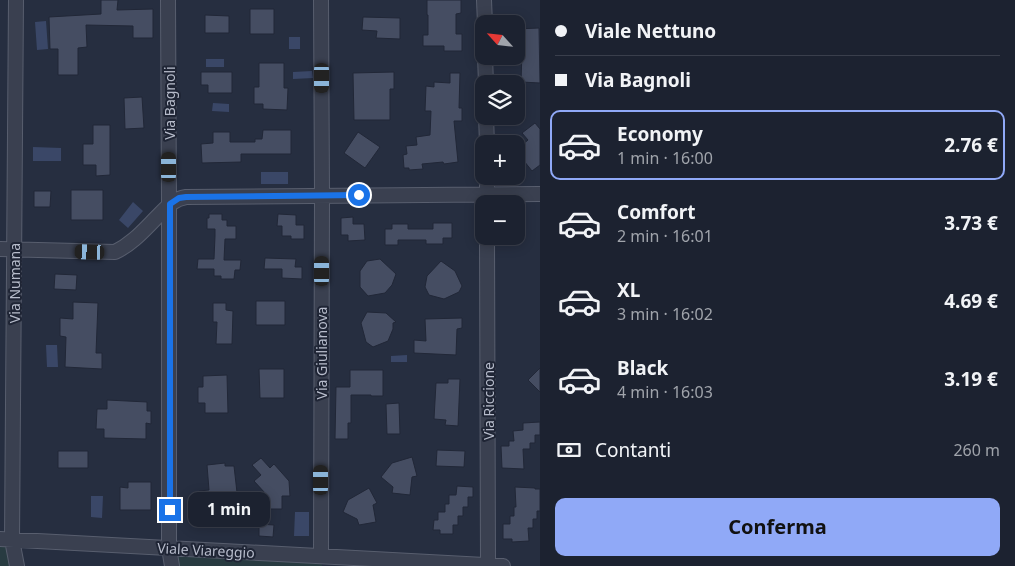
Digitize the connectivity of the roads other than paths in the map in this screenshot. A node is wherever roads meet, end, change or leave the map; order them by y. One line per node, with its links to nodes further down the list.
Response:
1 (16, 0): 12 (street, Via Numana)
2 (168, 0): 10 (street, Via Bagnoli)
3 (321, 0): 7 (street, Via Giulianova)
4 (484, 0): 5 (street)
5 (485, 15)
6 (540, 194): 8 (street)
7 (322, 195): 9 (street); 10 (street); 15 (street, Via Giulianova)
8 (525, 195)
9 (475, 199)
10 (170, 204): 12 (street); 14 (street, Via Bagnoli)
11 (487, 245): 16 (street, Via Riccione)
12 (7, 250): 13 (street, Via Numana)
13 (6, 540): 14 (street, Viale Viareggio); 17 (street, Via Numana)
14 (170, 548): 15 (street, Viale Viareggio); 18 (street, Via Bagnoli)
15 (320, 556): 16 (street, Viale Viareggio)
16 (488, 565): 19 (street, Viale Viareggio)
17 (17, 566)
18 (172, 566)
19 (503, 566)

